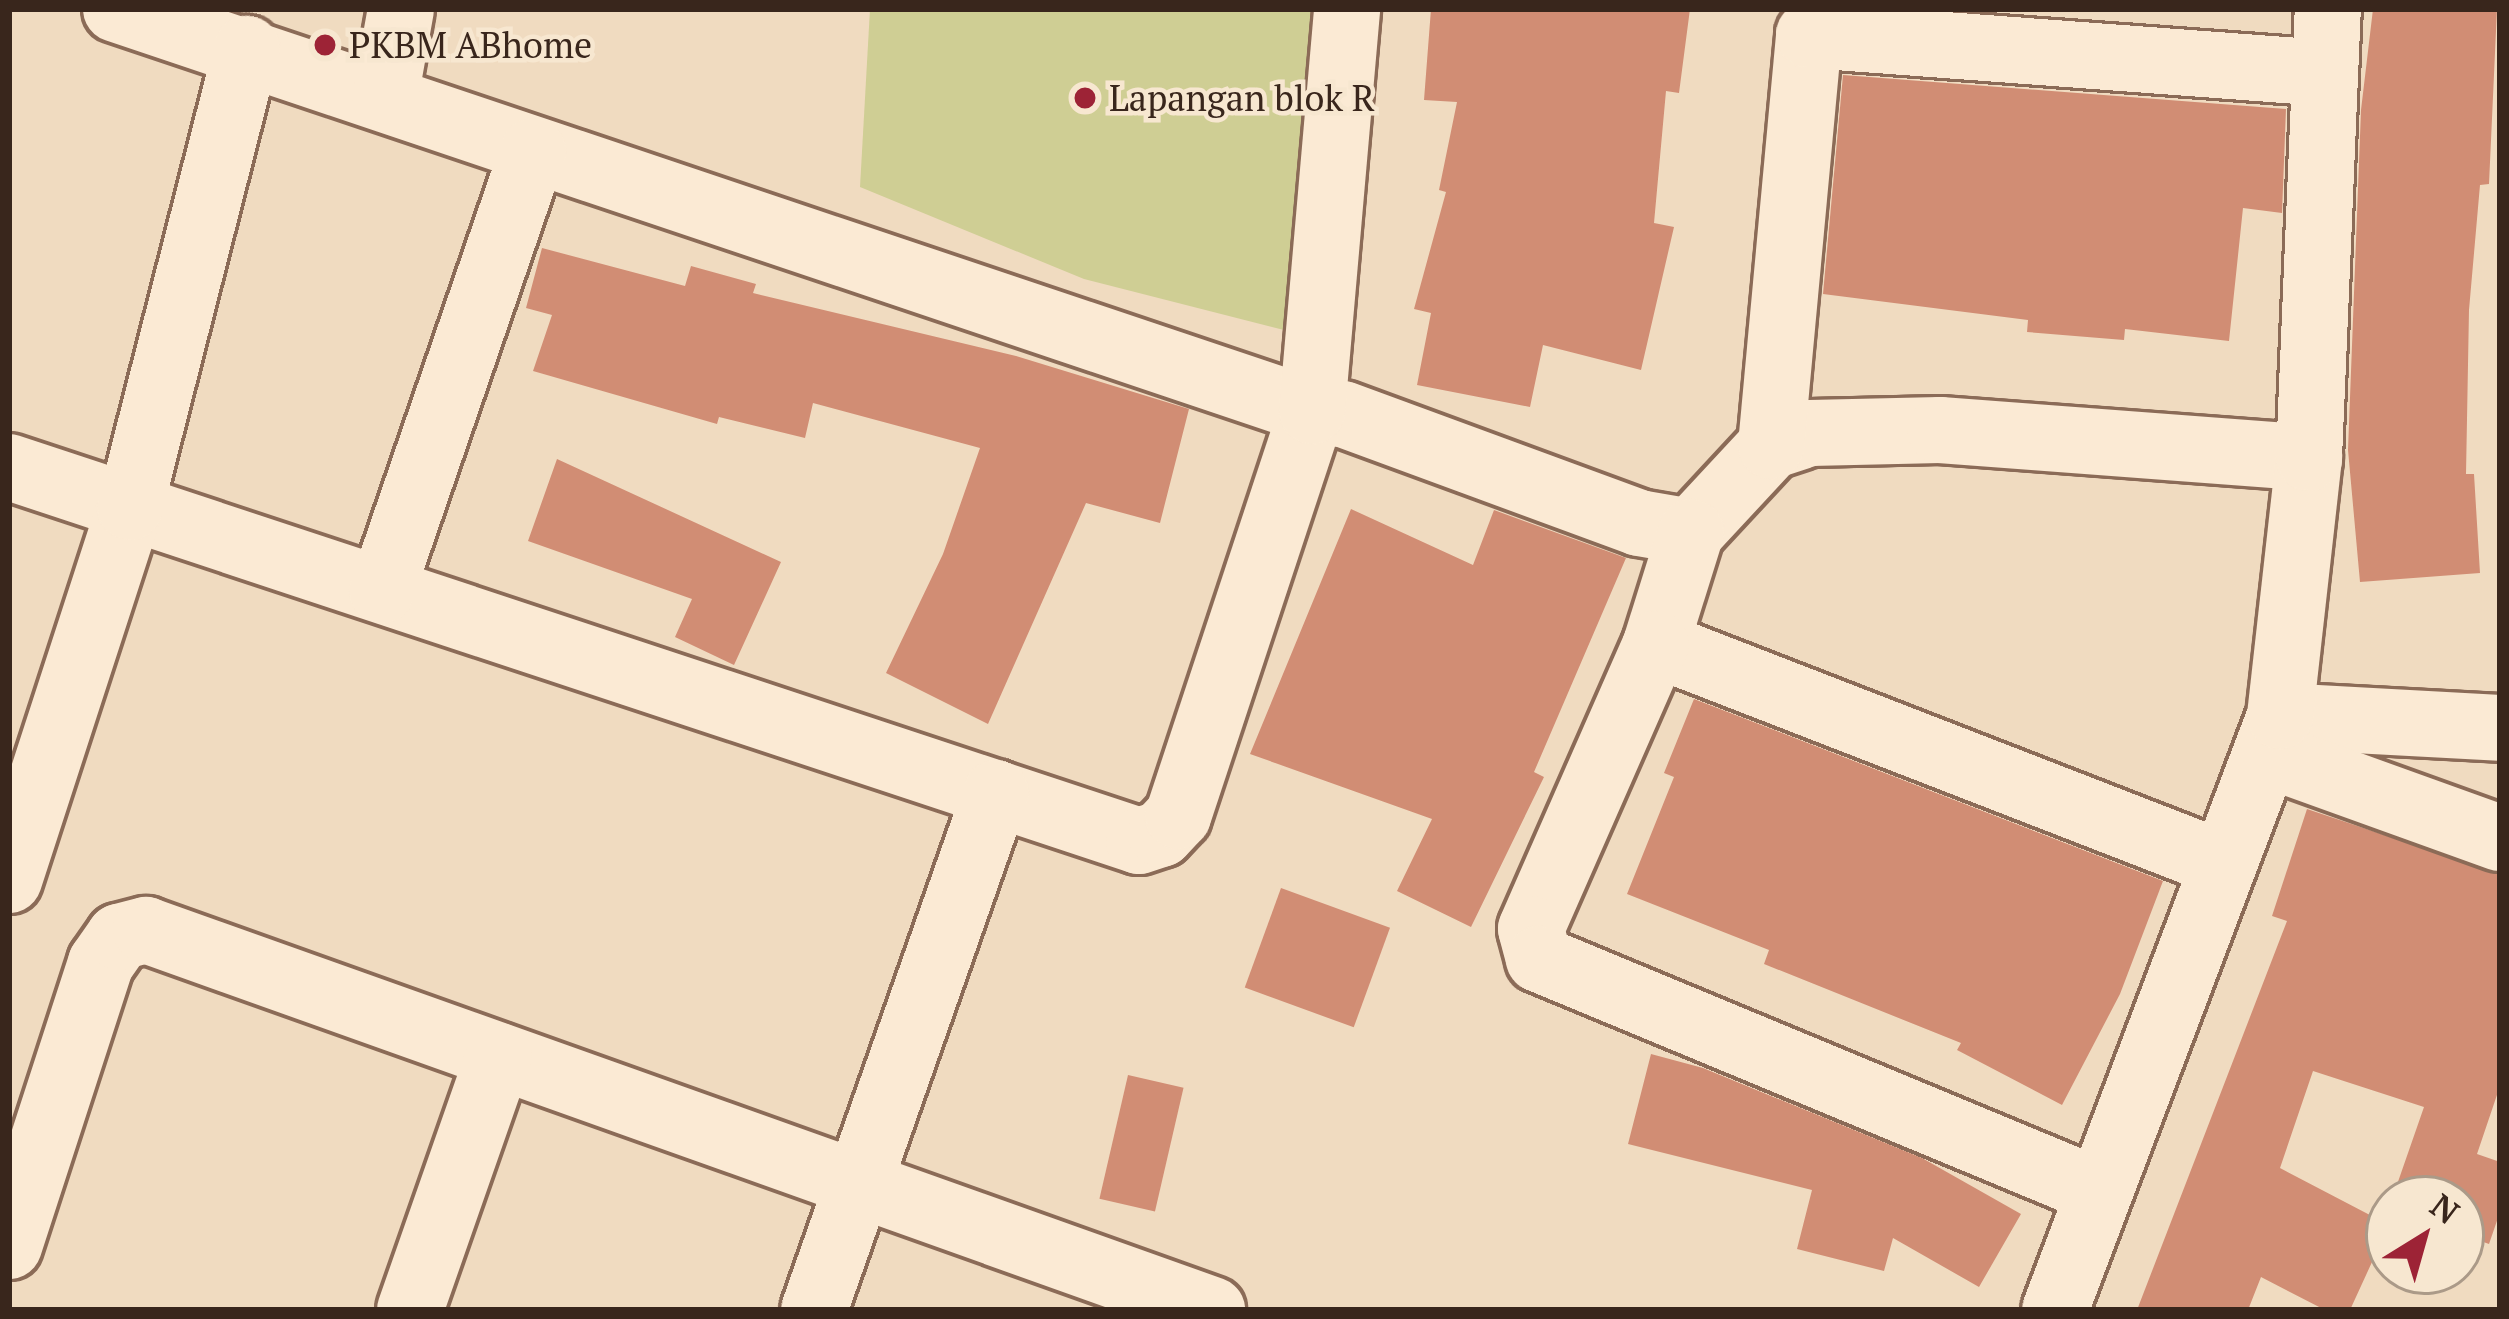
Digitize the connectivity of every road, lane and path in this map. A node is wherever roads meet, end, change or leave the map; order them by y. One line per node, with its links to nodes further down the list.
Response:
1 (116, 9): 5 (street)
2 (401, 9): 6 (street)
3 (1347, 9): 8 (street)
4 (2326, 41): 9 (street); 10 (street)
5 (247, 49): 6 (street); 12 (street)
6 (385, 98): 7 (street)
7 (533, 151): 8 (street); 14 (street)
8 (1312, 411): 13 (street); 18 (street)
9 (1771, 446): 10 (street); 13 (street)
10 (2309, 458): 17 (street)
11 (9, 466): 12 (street)
12 (130, 507): 14 (street); 21 (street)
13 (1691, 532): 15 (street)
14 (382, 590): 18 (street)
15 (1656, 644): 20 (street); 24 (street)
16 (2500, 728): 17 (street)
17 (2274, 735): 19 (street); 20 (street)
18 (995, 793): 23 (street)
19 (2500, 838)
20 (2223, 864): 24 (street)
21 (9, 880)
22 (499, 1056): 23 (street); 25 (street); 26 (street)
23 (858, 1184): 27 (street); 28 (street)
24 (2100, 1192): 29 (street)
25 (9, 1246)
26 (410, 1310)
27 (814, 1310)
28 (1212, 1310)
29 (2055, 1310)

